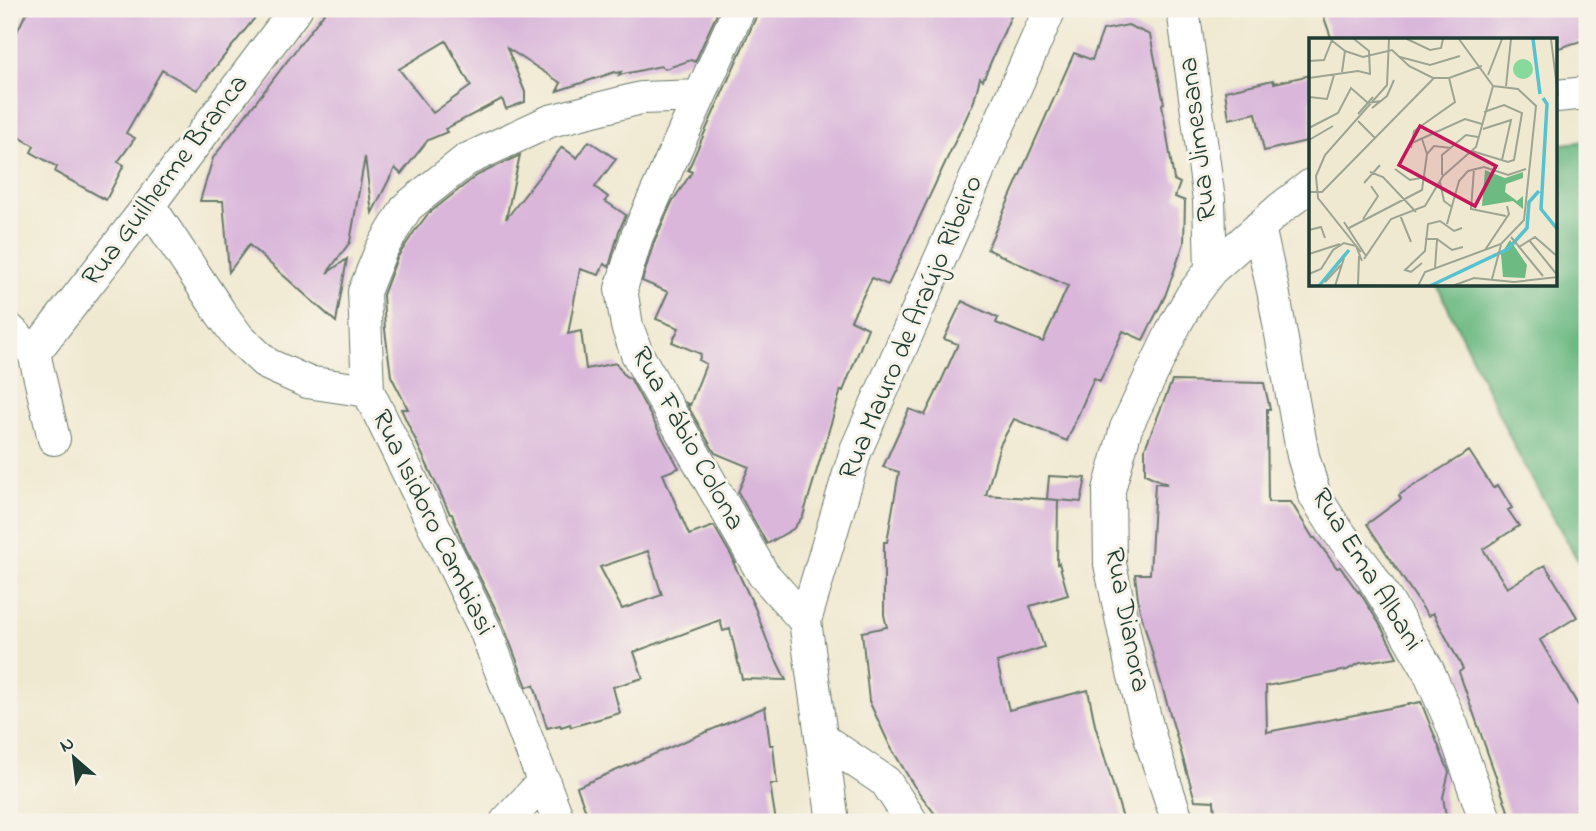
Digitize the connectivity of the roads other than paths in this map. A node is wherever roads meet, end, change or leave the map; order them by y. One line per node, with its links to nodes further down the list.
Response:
1 (296, 9): 9 (street, Rua Guilherme Branca)
2 (739, 9): 6 (street, Rua Fábio Colona)
3 (1050, 9): 16 (street, Rua Mauro de Araújo Ribeiro)
4 (1183, 9): 11 (street, Rua Jimesana)
5 (1587, 93): 7 (street)
6 (699, 96): 14 (street); 16 (street, Rua Fábio Colona)
7 (1558, 96)
8 (1309, 187): 10 (street)
9 (149, 205): 13 (street, Rua Guilherme Branca); 14 (street, Rua Isidoro Cambiasi)
10 (1259, 228): 11 (street); 24 (street, Rua Ema Albani)
11 (1211, 270): 23 (street, Rua Dianora)
12 (9, 329): 13 (street)
13 (34, 353): 15 (street)
14 (368, 391): 18 (street, Rua Isidoro Cambiasi)
15 (54, 439)
16 (805, 621): 17 (street, Rua Mauro de Araújo Ribeiro)
17 (821, 738): 21 (street, Rua Mauro de Araújo Ribeiro); 22 (street)
18 (544, 781): 19 (street); 20 (street, Rua Isidoro Cambiasi)
19 (506, 822)
20 (559, 822)
21 (833, 822)
22 (912, 822)
23 (1178, 822)
24 (1486, 822)

